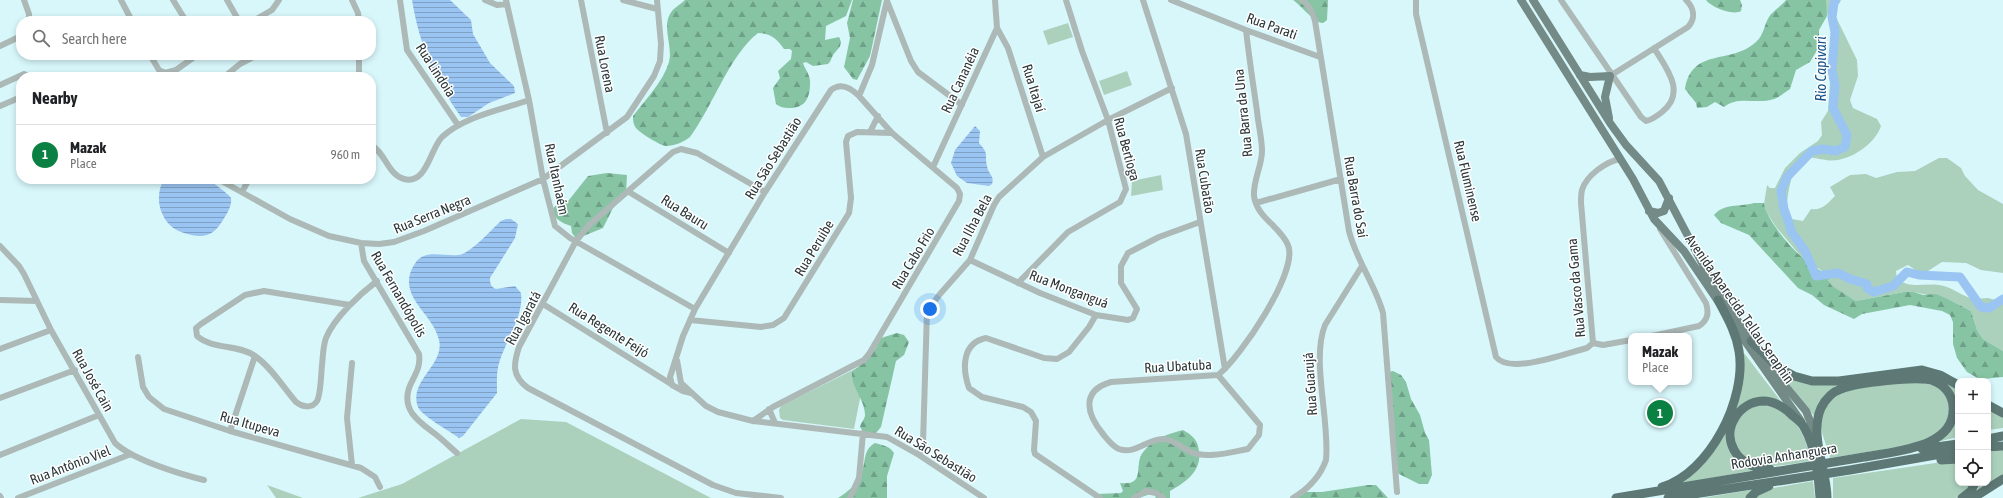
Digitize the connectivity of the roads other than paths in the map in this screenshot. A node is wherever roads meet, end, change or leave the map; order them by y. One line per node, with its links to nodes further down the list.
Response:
1 (24, 0): 25 (street)
2 (121, 0): 26 (street)
3 (173, 0): 27 (street)
4 (227, 0): 28 (street)
5 (279, 0): 29 (street)
6 (352, 0): 30 (street)
7 (400, 0): 58 (street, Rua Lindoia)
8 (485, 0): 23 (street)
9 (581, 0): 60 (street, Rua Lorena)
10 (623, 0): 24 (street)
11 (657, 0): 24 (street, Rua Serra Negra)
12 (887, 0): 50 (street); 53 (street)
13 (995, 0): 31 (street, Rua Cananéia)
14 (1066, 0): 56 (street, Rua Bertioga)
15 (1143, 0): 49 (street, Rua Cubatão)
16 (1171, 0): 32 (street, Rua Parati)
17 (1302, 0): 36 (street, Rua Barra do Saí)
18 (1416, 0): 104 (street, Rua Fluminense)
19 (1521, 0): 64 (main road, Avenida Aparecida Tellau Seraphin)
20 (1533, 0): 45 (main road, Avenida Aparecida Tellau Seraphin)
21 (1561, 0): 46 (street)
22 (1686, 0): 35 (street)
23 (507, 2): 52 (street, Rua Itanhaém)
24 (657, 9): 60 (street, Rua Serra Negra)
25 (29, 16)
26 (129, 16)
27 (183, 16)
28 (236, 16)
29 (262, 16)
30 (358, 16)
31 (997, 28): 53 (street, Rua Cananéia); 63 (street, Rua Itajaí)
32 (1246, 30): 36 (street, Rua Parati); 74 (street, Rua Barra da Una)
33 (16, 38): 34 (street)
34 (0, 46)
35 (1654, 48): 46 (street); 46 (street)
36 (1320, 56): 66 (street, Rua Barra do Saí)
37 (153, 60): 41 (street)
38 (190, 60): 42 (street)
39 (248, 60): 43 (street)
40 (359, 60): 44 (street)
41 (163, 72)
42 (169, 72)
43 (230, 72)
44 (358, 72)
45 (1580, 75): 46 (main road); 57 (main road, Avenida Aparecida Tellau Seraphin)
46 (1611, 76): 57 (main road)
47 (16, 78): 48 (street)
48 (0, 85)
49 (1172, 88): 56 (street, Rua Ilha Bela); 77 (street, Rua Cubatão)
50 (860, 96): 55 (street, Rua Cabo Frio); 72 (street, Rua São Sebastião)
51 (16, 99): 54 (street)
52 (529, 100): 58 (street); 67 (street, Rua Itanhaém)
53 (962, 105): 65 (street, Rua Cananéia)
54 (0, 106)
55 (878, 116): 59 (street); 61 (street, Rua Cabo Frio)
56 (1108, 120): 63 (street, Rua Ilha Bela); 85 (street, Rua Bertioga)
57 (1610, 123): 73 (main road, Avenida Aparecida Tellau Seraphin)
58 (458, 125): 62 (street)
59 (870, 132): 61 (street, Rua Peruibe); 93 (street, Rua Peruibe)
60 (606, 133): 67 (street, Rua Serra Negra)
61 (892, 133): 65 (street, Rua Cabo Frio)
62 (376, 148)
63 (1043, 157): 82 (street, Rua Ilha Bela)
64 (1621, 159): 75 (main road, Avenida Aparecida Tellau Seraphin); 98 (street, Rua Vasco da Gama)
65 (933, 167): 117 (street, Rua Cabo Frio)
66 (1341, 179): 74 (street); 83 (street, Rua Barra do Saí)
67 (543, 180): 78 (street, Rua Itanhaém); 79 (street, Rua Serra Negra)
68 (227, 184): 70 (street, Rua Serra Negra)
69 (247, 184): 70 (street)
70 (242, 192): 79 (street, Rua Serra Negra)
71 (629, 192): 72 (street, Rua Igaratá); 78 (street, Rua Igaratá); 81 (street, Rua Bauru)
72 (765, 192): 81 (street, Rua São Sebastião)
73 (1669, 198): 75 (main road); 97 (main road, Avenida Aparecida Tellau Seraphin)
74 (1256, 203): 105 (street)
75 (1649, 211): 76 (main road, Avenida Aparecida Tellau Seraphin)
76 (1654, 219): 87 (main road, Avenida Aparecida Tellau Seraphin); 95 (street)
77 (1200, 222): 92 (street, Rua Monganguá); 105 (street, Rua Cubatão)
78 (576, 241): 89 (street, Rua Igaratá); 91 (street, Rua Itanhaém)
79 (361, 243): 84 (street, Rua Fernandópolis)
80 (0, 246): 88 (street, Rua José Cain)
81 (729, 253): 91 (street, Rua São Sebastião)
82 (970, 260): 85 (street, Rua Monganguá); 135 (street, Rua Ilha Bela)
83 (1362, 266): 146 (street, Rua Barra do Saí); 155 (street, Rua Guarujá)
84 (377, 281): 90 (street); 132 (street, Rua Fernandópolis)
85 (1018, 283): 92 (street, Rua Monganguá)
86 (0, 300): 88 (street)
87 (1718, 300): 122 (main road, Avenida Aparecida Tellau Seraphin); 156 (highway)
88 (37, 301): 94 (street, Rua José Cain)
89 (544, 304): 110 (street, Rua Regente Feijó); 149 (street, Rua Igaratá)
90 (350, 305): 100 (street); 100 (street)
91 (695, 308): 93 (street, Rua São Sebastião)
92 (1096, 315): 152 (street)
93 (690, 320): 102 (street, Rua São Sebastião)
94 (52, 330): 99 (street); 106 (street, Rua José Cain)
95 (1666, 333)
96 (1628, 341): 98 (street)
97 (1751, 341): 112 (highway); 130 (main road, Avenida Aparecida Tellau Seraphin)
98 (1593, 342): 104 (street, Rua Vasco da Gama)
99 (0, 348)
100 (255, 356): 123 (street)
101 (138, 357): 123 (street, Rua Itupeva)
102 (677, 358): 107 (street, Rua São Sebastião); 108 (street, Rua São Sebastião)
103 (352, 363): 139 (street)
104 (1504, 364)
105 (1225, 369): 109 (street)
106 (75, 370): 115 (street); 119 (street, Rua José Cain)
107 (678, 373): 108 (street); 111 (street, Rua São Sebastião)
108 (670, 374): 110 (street); 113 (street)
109 (1218, 375): 109 (street, Rua Ubatuba)
110 (662, 376): 113 (street, Rua Regente Feijó)
111 (681, 383): 113 (street); 114 (street, Rua São Sebastião)
112 (1955, 383)
113 (672, 385): 114 (street, Rua São Sebastião)
114 (691, 393): 120 (street, Rua São Sebastião)
115 (0, 398)
116 (1991, 407): 118 (highway)
117 (769, 409): 120 (street, Rua Cabo Frio); 121 (street)
118 (2003, 413)
119 (99, 415): 133 (street, Rua José Cain); 134 (street)
120 (753, 421): 121 (street, Rua São Sebastião)
121 (775, 423): 124 (street, Rua São Sebastião)
122 (1805, 428): 130 (highway, Avenida Aparecida Tellau Seraphin); 140 (highway)
123 (230, 432): 139 (street, Rua Itupeva)
124 (862, 433): 135 (street, Rua São Sebastião); 150 (street)
125 (2003, 436): 126 (highway)
126 (1991, 438)
127 (1955, 444): 136 (highway, Rodovia Anhanguera)
128 (2003, 446): 129 (highway)
129 (1991, 448)
130 (1818, 451): 136 (highway); 147 (highway)
131 (1955, 452): 138 (highway, Rodovia Anhanguera)
132 (457, 453)
133 (131, 454): 143 (street, Rua José Cain); 148 (street, Rua Antônio Viel)
134 (0, 455)
135 (919, 455): 151 (street, Rua São Sebastião)
136 (1865, 457): 140 (highway, Rodovia Anhanguera)
137 (1955, 459): 138 (highway)
138 (1884, 464): 141 (highway, Rodovia Anhanguera)
139 (352, 465): 145 (street, Rua Itupeva)
140 (1793, 469): 156 (highway, Rodovia Anhanguera)
141 (1799, 478): 157 (highway, Rodovia Anhanguera); 158 (highway)
142 (2003, 479): 160 (highway)
143 (204, 480)
144 (1974, 486): 159 (highway)
145 (380, 487)
146 (1397, 492)
147 (1824, 494)
148 (18, 498)
149 (781, 498)
150 (850, 498)
151 (984, 498)
152 (1100, 498)
153 (1134, 498): 154 (street)
154 (1163, 498)
155 (1293, 498)
156 (1615, 498)
157 (1668, 498)
158 (1750, 498)
159 (1962, 498)
160 (1973, 498)

